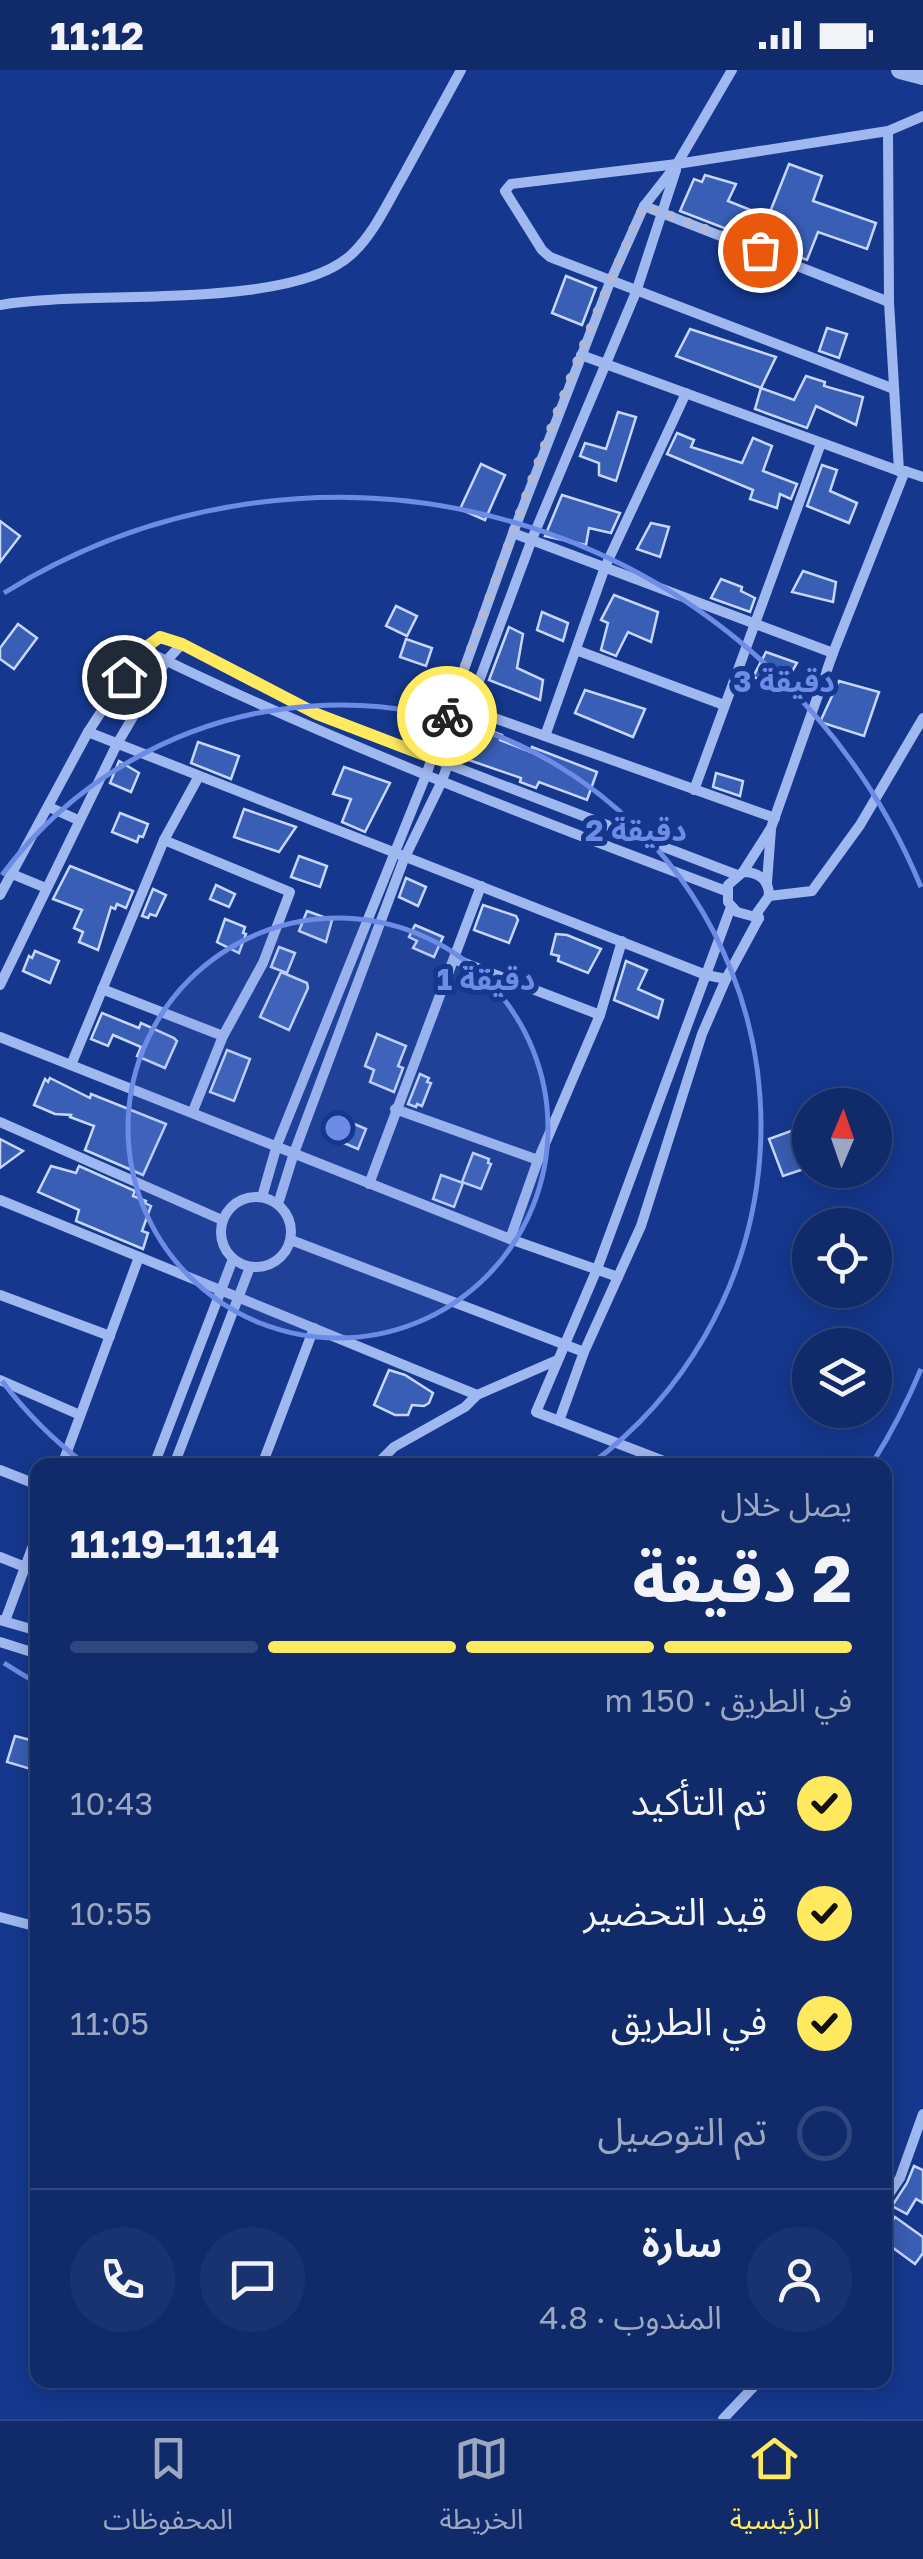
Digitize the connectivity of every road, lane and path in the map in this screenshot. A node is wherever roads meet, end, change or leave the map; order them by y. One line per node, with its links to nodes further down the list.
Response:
1 (460, 70): 13 (street)
2 (732, 70): 7 (street)
3 (900, 70): 4 (street)
4 (923, 76)
5 (923, 116): 6 (street)
6 (888, 130): 7 (street); 12 (street)
7 (677, 164): 8 (street); 9 (street); 10 (street)
8 (644, 206): 9 (street); 10 (street)
9 (662, 212): 11 (street); 12 (street)
10 (610, 282): 11 (street); 14 (street)
11 (636, 292): 15 (street); 16 (street)
12 (889, 302): 16 (street)
13 (0, 305)
14 (581, 355): 15 (street); 21 (street)
15 (605, 364): 17 (street); 22 (street)
16 (894, 388): 19 (street)
17 (686, 393): 18 (street); 23 (street)
18 (821, 443): 19 (street); 24 (street)
19 (902, 471): 20 (street); 28 (street)
20 (923, 477)
21 (513, 533): 22 (street); 36 (street)
22 (532, 539): 23 (street); 31 (street)
23 (605, 567): 24 (street); 27 (street)
24 (753, 623): 28 (street); 30 (street)
25 (182, 644): 26 (street); 29 (street); 36 (street)
26 (142, 650): 29 (street); 33 (street)
27 (576, 650): 30 (street); 34 (street)
28 (833, 654): 44 (street)
29 (166, 662): 35 (street); 38 (street)
30 (724, 705): 41 (street)
31 (469, 709): 34 (street); 37 (street)
32 (923, 718): 55 (street)
33 (88, 732): 35 (street); 42 (street)
34 (545, 736): 41 (street)
35 (117, 744): 39 (street); 43 (street)
36 (432, 758): 37 (street); 38 (street)
37 (448, 764): 40 (street); 49 (street)
38 (426, 775): 40 (street); 46 (street)
39 (199, 776): 45 (street); 46 (street)
40 (441, 783): 47 (street); 53 (street)
41 (694, 790): 44 (street)
42 (48, 807): 43 (street); 48 (street)
43 (78, 820): 52 (street)
44 (773, 823): 49 (street); 50 (street)
45 (164, 840): 65 (street); 67 (street)
46 (392, 853): 47 (street); 73 (street)
47 (404, 859): 51 (street); 74 (street)
48 (12, 874): 52 (street); 54 (street)
49 (740, 874): 50 (street); 53 (street)
50 (767, 883): 55 (street)
51 (481, 886): 58 (street); 60 (street)
52 (46, 888): 61 (street)
53 (726, 892): 56 (street)
54 (0, 896)
55 (769, 896): 57 (street)
56 (731, 907): 57 (street); 62 (street)
57 (759, 918): 63 (street)
58 (622, 942): 62 (street); 66 (street)
59 (0, 954): 61 (street)
60 (454, 959): 66 (street); 70 (street)
61 (12, 960): 64 (street)
62 (706, 975): 63 (street); 86 (street)
63 (726, 978): 87 (street)
64 (0, 985)
65 (102, 989): 67 (street); 69 (street)
66 (600, 1016): 75 (street)
67 (224, 1036): 71 (street)
68 (0, 1037): 69 (street)
69 (71, 1064): 71 (street)
70 (395, 1109): 75 (street); 76 (street)
71 (193, 1111): 73 (street)
72 (0, 1122): 80 (street)
73 (277, 1145): 74 (street); 77 (street)
74 (294, 1153): 76 (street); 79 (street)
75 (538, 1160): 81 (street)
76 (369, 1184): 81 (street)
77 (262, 1197): 79 (street); 80 (street)
78 (0, 1200): 83 (street)
79 (278, 1204): 82 (street)
80 (222, 1220): 84 (street)
81 (510, 1239): 86 (street)
82 (291, 1240): 85 (street); 93 (street)
83 (139, 1257): 88 (street); 92 (street)
84 (233, 1260): 85 (street); 88 (street)
85 (250, 1267): 90 (street)
86 (596, 1269): 87 (street); 93 (street)
87 (618, 1277): 94 (street)
88 (221, 1290): 90 (street); 101 (street)
89 (0, 1295): 92 (street)
90 (238, 1297): 91 (street); 102 (street)
91 (314, 1328): 97 (street); 103 (street)
92 (110, 1336): 98 (street)
93 (563, 1344): 94 (street); 95 (street)
94 (584, 1352): 99 (street)
95 (555, 1362): 97 (street); 99 (street)
96 (0, 1380): 98 (street)
97 (477, 1394): 104 (street)
98 (80, 1416): 100 (street)
99 (559, 1421): 105 (street)
100 (65, 1458)
101 (157, 1458)
102 (177, 1458)
103 (265, 1458)
104 (383, 1458)
105 (656, 1458)
106 (0, 1470): 107 (street)
107 (30, 1482)
108 (30, 1552): 110 (street)
109 (0, 1557): 110 (street)
110 (24, 1567): 111 (street)
111 (2, 1621): 112 (street)
112 (30, 1630)
113 (0, 1642): 114 (street)
114 (30, 1651)
115 (0, 1916): 116 (street)
116 (30, 1924)
117 (923, 2114): 118 (street)
118 (892, 2190)
119 (752, 2388): 120 (street)
120 (723, 2419)

